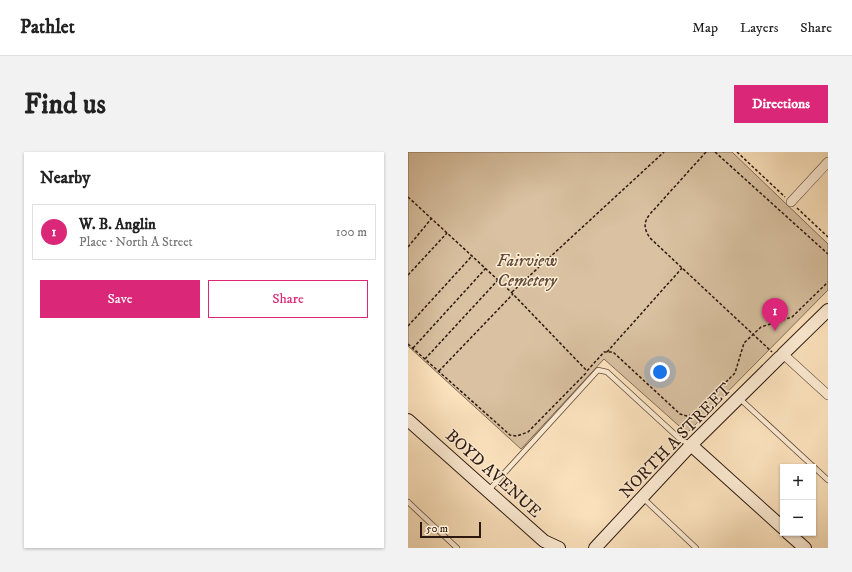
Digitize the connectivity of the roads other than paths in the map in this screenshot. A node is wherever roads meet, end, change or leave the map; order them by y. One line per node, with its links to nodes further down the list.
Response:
1 (828, 162): 2 (street)
2 (791, 202)
3 (828, 310): 4 (street, NORTH A STREET)
4 (782, 355): 5 (street); 6 (street, NORTH A STREET)
5 (828, 395)
6 (739, 398): 8 (street, NORTH A STREET); 9 (lane)
7 (408, 420): 10 (street, BOYD AVENUE)
8 (691, 445): 10 (lane); 11 (street, NORTH A STREET); 13 (street)
9 (828, 480)
10 (487, 491): 16 (street, BOYD AVENUE)
11 (643, 497): 17 (street, NORTH A STREET); 18 (lane)
12 (408, 502): 15 (lane)
13 (780, 525)
14 (791, 536): 19 (street)
15 (457, 548)
16 (559, 548)
17 (596, 548)
18 (696, 548)
19 (805, 548)

